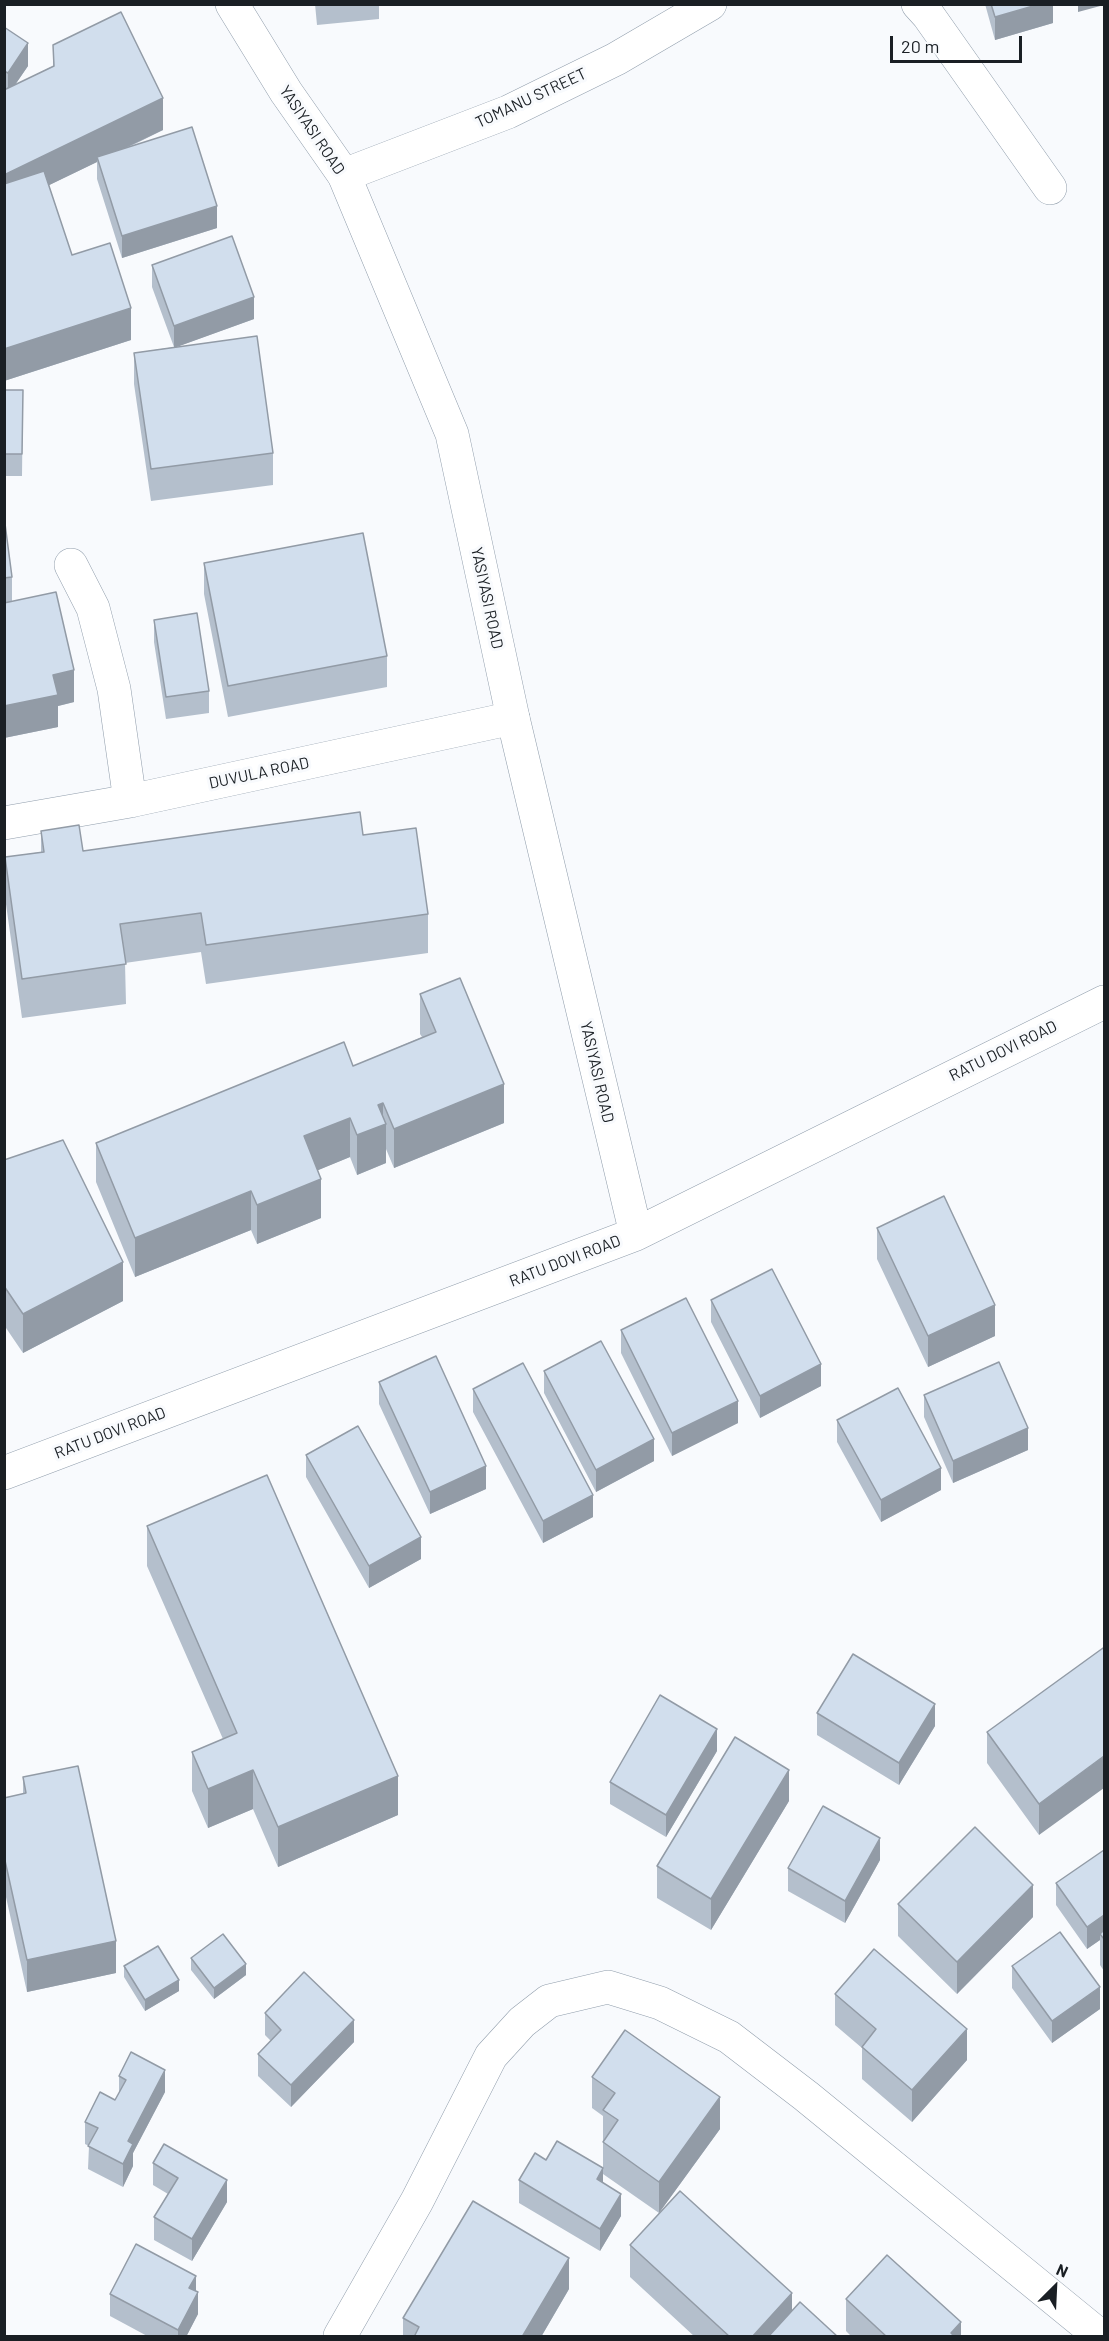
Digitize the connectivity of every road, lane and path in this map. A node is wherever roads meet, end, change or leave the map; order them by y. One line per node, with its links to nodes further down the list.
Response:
1 (232, 4): 4 (main road, YASIYASI ROAD)
2 (710, 4): 4 (main road, TOMANU STREET)
3 (918, 4): 5 (main road)
4 (344, 175): 7 (main road, YASIYASI ROAD)
5 (1050, 188)
6 (71, 565): 8 (main road)
7 (513, 718): 8 (main road, DUVULA ROAD); 11 (main road, YASIYASI ROAD)
8 (130, 801): 9 (main road, DUVULA ROAD)
9 (4, 823)
10 (1104, 1002): 11 (main road, RATU DOVI ROAD)
11 (636, 1234): 12 (main road, RATU DOVI ROAD)
12 (4, 1473)
13 (340, 2337): 14 (main road)
14 (1100, 2337)

